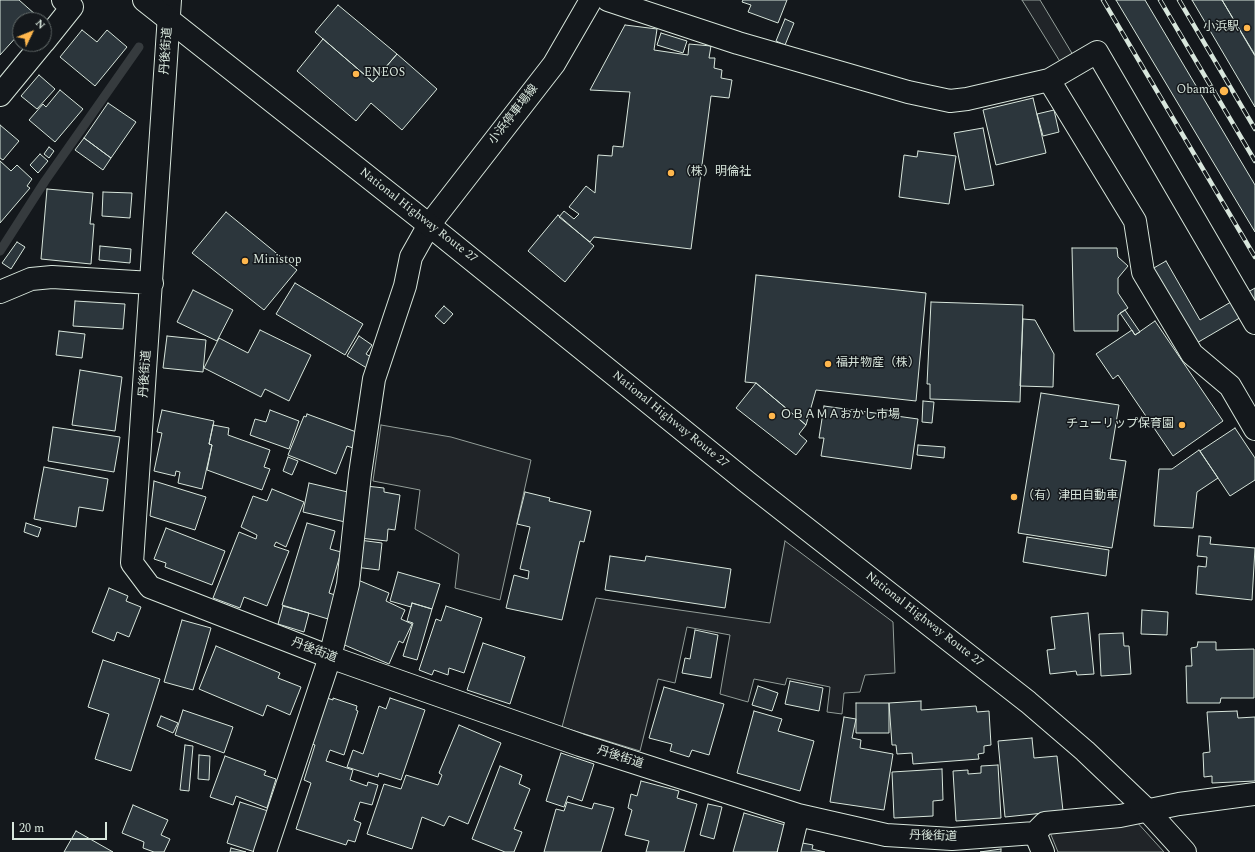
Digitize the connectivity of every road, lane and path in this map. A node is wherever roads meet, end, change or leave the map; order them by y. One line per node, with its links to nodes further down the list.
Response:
1 (63, 0): 6 (main road)
2 (144, 0): 5 (main road, National Highway Route 27)
3 (592, 0): 10 (main road, 小浜停車場線)
4 (608, 0): 8 (main road)
5 (170, 10): 10 (main road, National Highway Route 27); 11 (main road, 丹後街道)
6 (52, 32)
7 (36, 52): 9 (main road)
8 (1049, 80): 13 (main road); 14 (main road)
9 (0, 95)
10 (429, 224): 15 (main road, 小浜停車場線); 17 (main road, National Highway Route 27)
11 (152, 282): 12 (main road); 15 (main road, 丹後街道)
12 (0, 292)
13 (1255, 323)
14 (1255, 429)
15 (330, 657): 18 (main road, 丹後街道); 20 (main road, 小浜停車場線)
16 (1255, 794): 17 (main road)
17 (1148, 810): 19 (main road); 22 (main road, National Highway Route 27)
18 (798, 815): 19 (main road, 丹後街道); 21 (main road)
19 (1039, 843)
20 (264, 852)
21 (789, 852)
22 (1185, 852)

